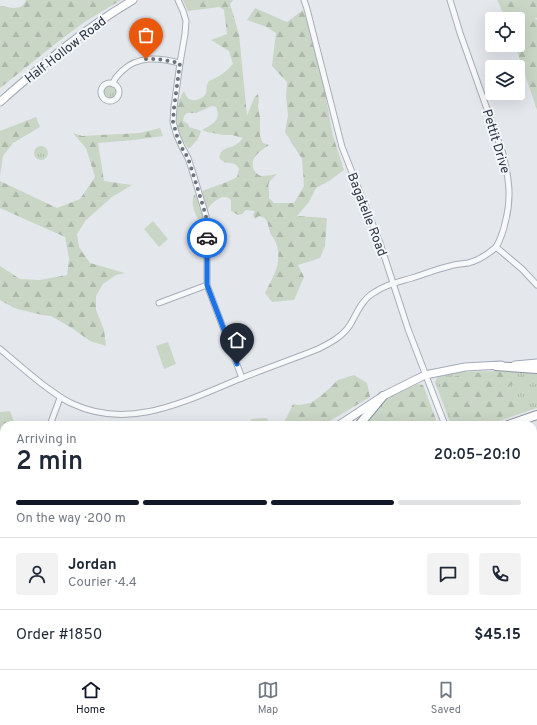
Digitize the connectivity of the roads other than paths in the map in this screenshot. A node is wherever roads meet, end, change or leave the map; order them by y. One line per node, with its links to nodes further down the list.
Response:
1 (133, 0): 7 (main road, Half Hollow Road)
2 (178, 0): 5 (street)
3 (304, 0): 9 (street, Bagatelle Road)
4 (450, 0): 8 (street, Pettit Drive)
5 (180, 63): 6 (street); 10 (street)
6 (113, 84)
7 (0, 102)
8 (496, 247): 9 (street); 11 (street)
9 (393, 283): 17 (street, Bagatelle Road); 18 (street)
10 (207, 285): 12 (street); 18 (street)
11 (537, 285)
12 (159, 303)
13 (0, 349): 20 (street)
14 (537, 363): 15 (main road)
15 (496, 366): 16 (highway); 17 (main road)
16 (537, 368)
17 (425, 375): 19 (main road); 25 (street, Bagatelle Road)
18 (242, 378): 20 (street)
19 (383, 396): 23 (main road); 24 (highway)
20 (60, 398): 22 (street)
21 (537, 415): 26 (highway)
22 (51, 421)
23 (345, 421)
24 (362, 421)
25 (443, 421)
26 (520, 421)

